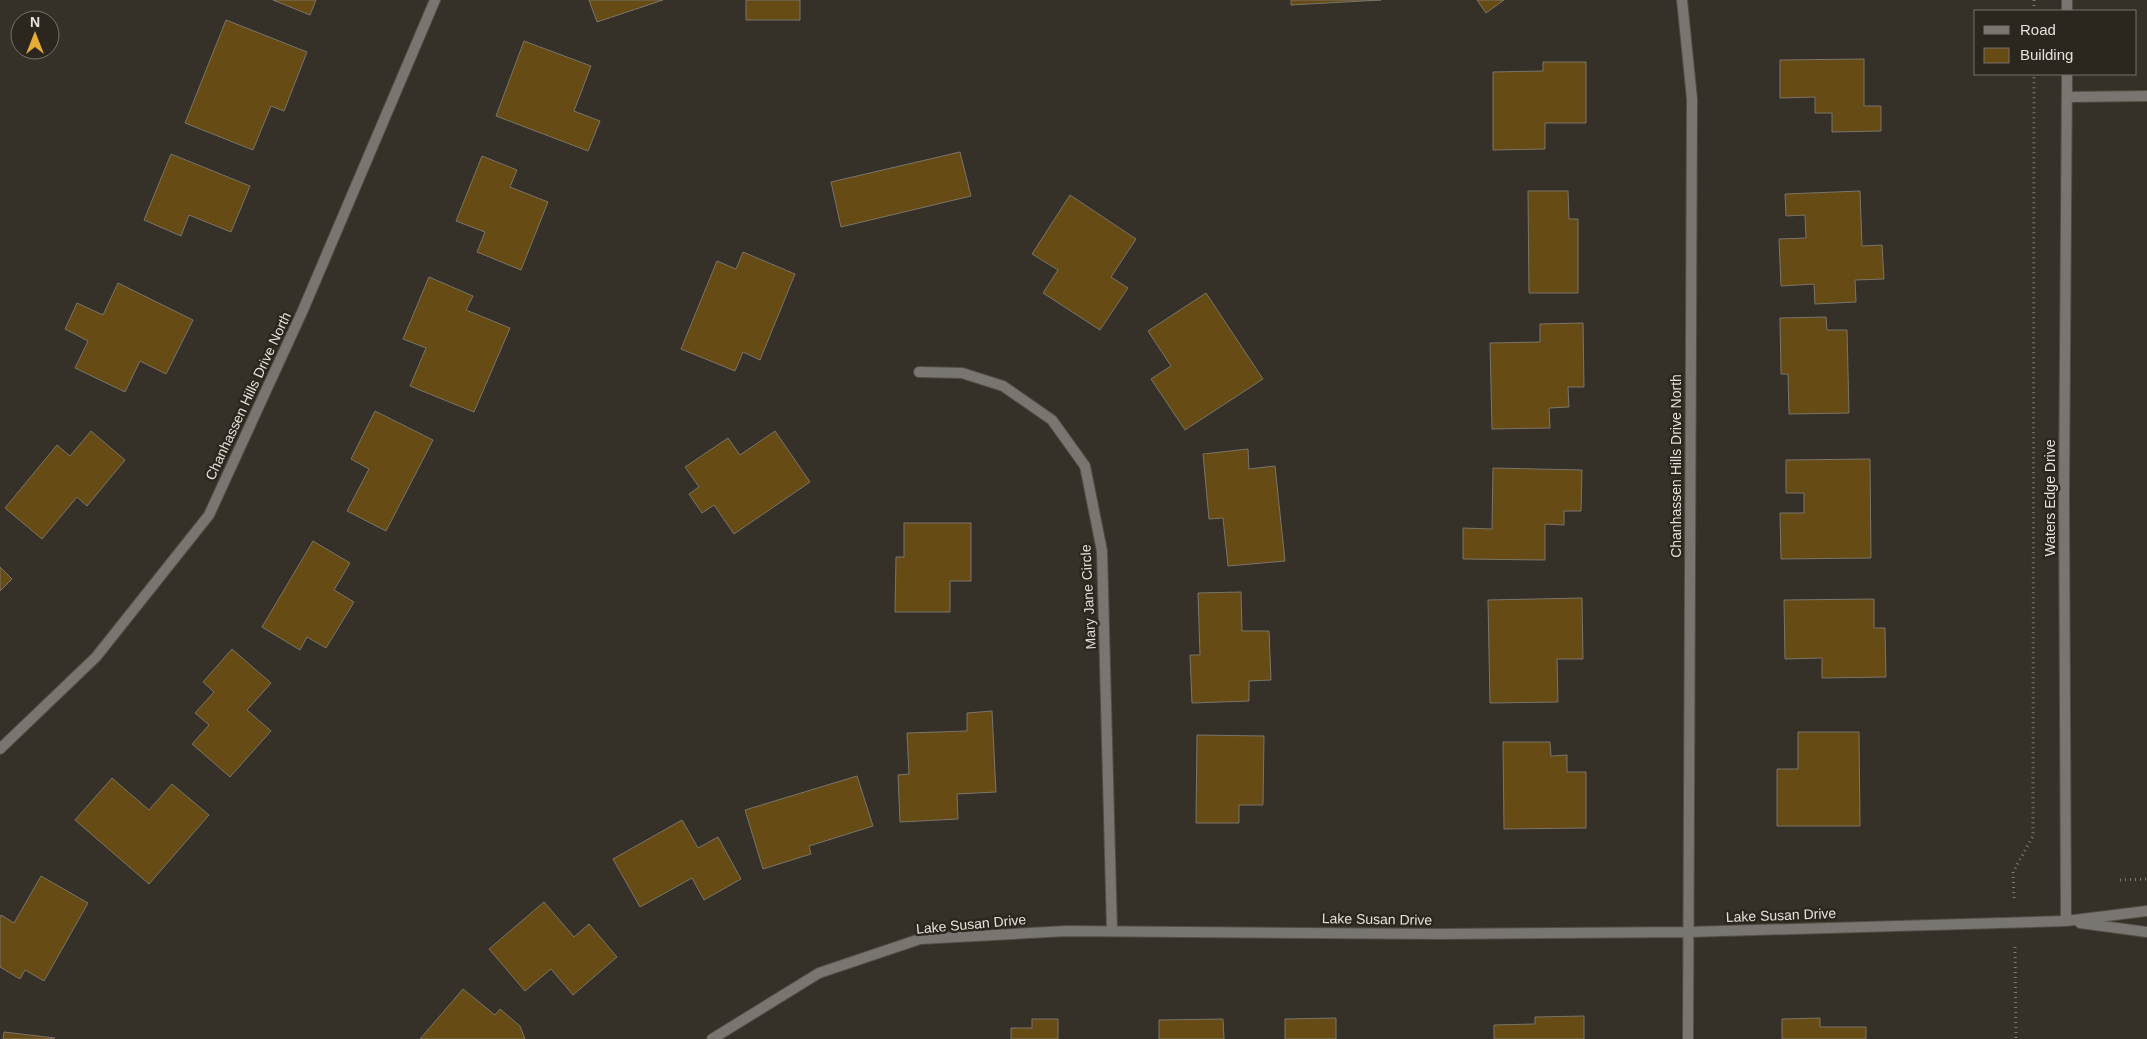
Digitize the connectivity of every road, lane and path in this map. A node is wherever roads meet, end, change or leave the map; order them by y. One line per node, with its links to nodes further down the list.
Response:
1 (435, 0): 8 (street, Chanhassen Hills Drive North)
2 (1682, 0): 15 (street, Chanhassen Hills Drive North)
3 (2034, 75): 12 (path)
4 (2067, 75): 6 (street, Waters Edge Drive)
5 (2147, 96): 6 (street)
6 (2068, 97): 13 (street, Waters Edge Drive)
7 (918, 372): 14 (street, Mary Jane Circle)
8 (0, 749)
9 (2120, 880): 10 (path)
10 (2147, 880)
11 (2147, 911): 13 (street, Lake Susan Drive)
12 (2014, 921): 13 (street, Lake Susan Drive); 15 (street, Lake Susan Drive); 19 (path)
13 (2066, 921): 16 (street, Lake Susan Drive)
14 (1112, 931): 15 (street, Lake Susan Drive); 17 (street, Lake Susan Drive)
15 (1688, 932): 18 (street, Chanhassen Hills Drive North)
16 (2147, 932)
17 (712, 1039)
18 (1688, 1039)
19 (2016, 1039)

